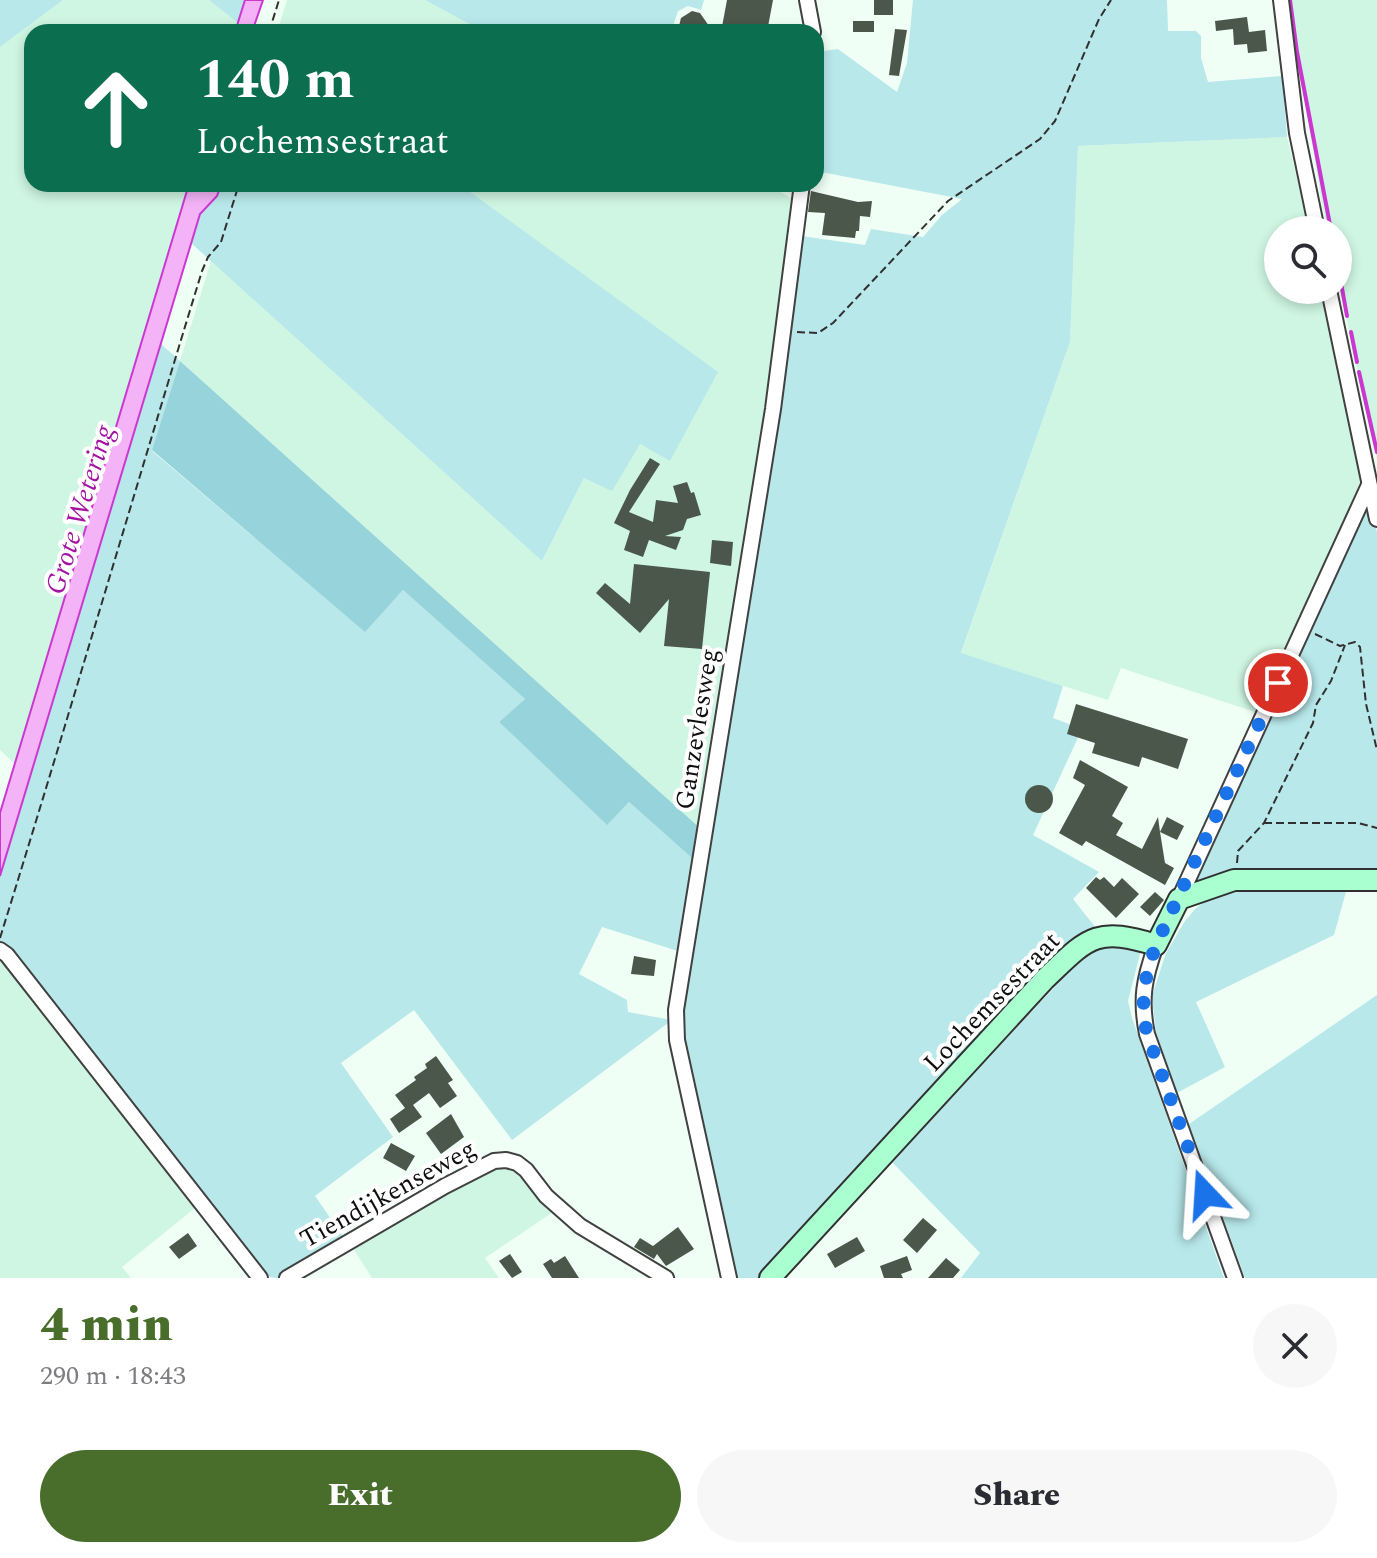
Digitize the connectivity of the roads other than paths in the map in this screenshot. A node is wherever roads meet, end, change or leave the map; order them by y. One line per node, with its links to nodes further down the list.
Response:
1 (807, 0): 3 (street)
2 (1281, 0): 5 (street)
3 (812, 24)
4 (801, 192): 16 (street, Ganzevlesweg)
5 (1314, 216)
6 (1332, 304): 7 (street)
7 (1369, 485): 8 (street); 10 (street)
8 (1377, 519)
9 (1377, 880): 10 (street)
10 (1179, 899): 11 (street)
11 (1156, 945): 17 (street, Lochemsestraat); 18 (street)
12 (0, 950): 13 (street)
13 (260, 1278)
14 (287, 1278): 15 (street, Tiendijkenseweg)
15 (666, 1278)
16 (729, 1278)
17 (770, 1278)
18 (1235, 1278)

